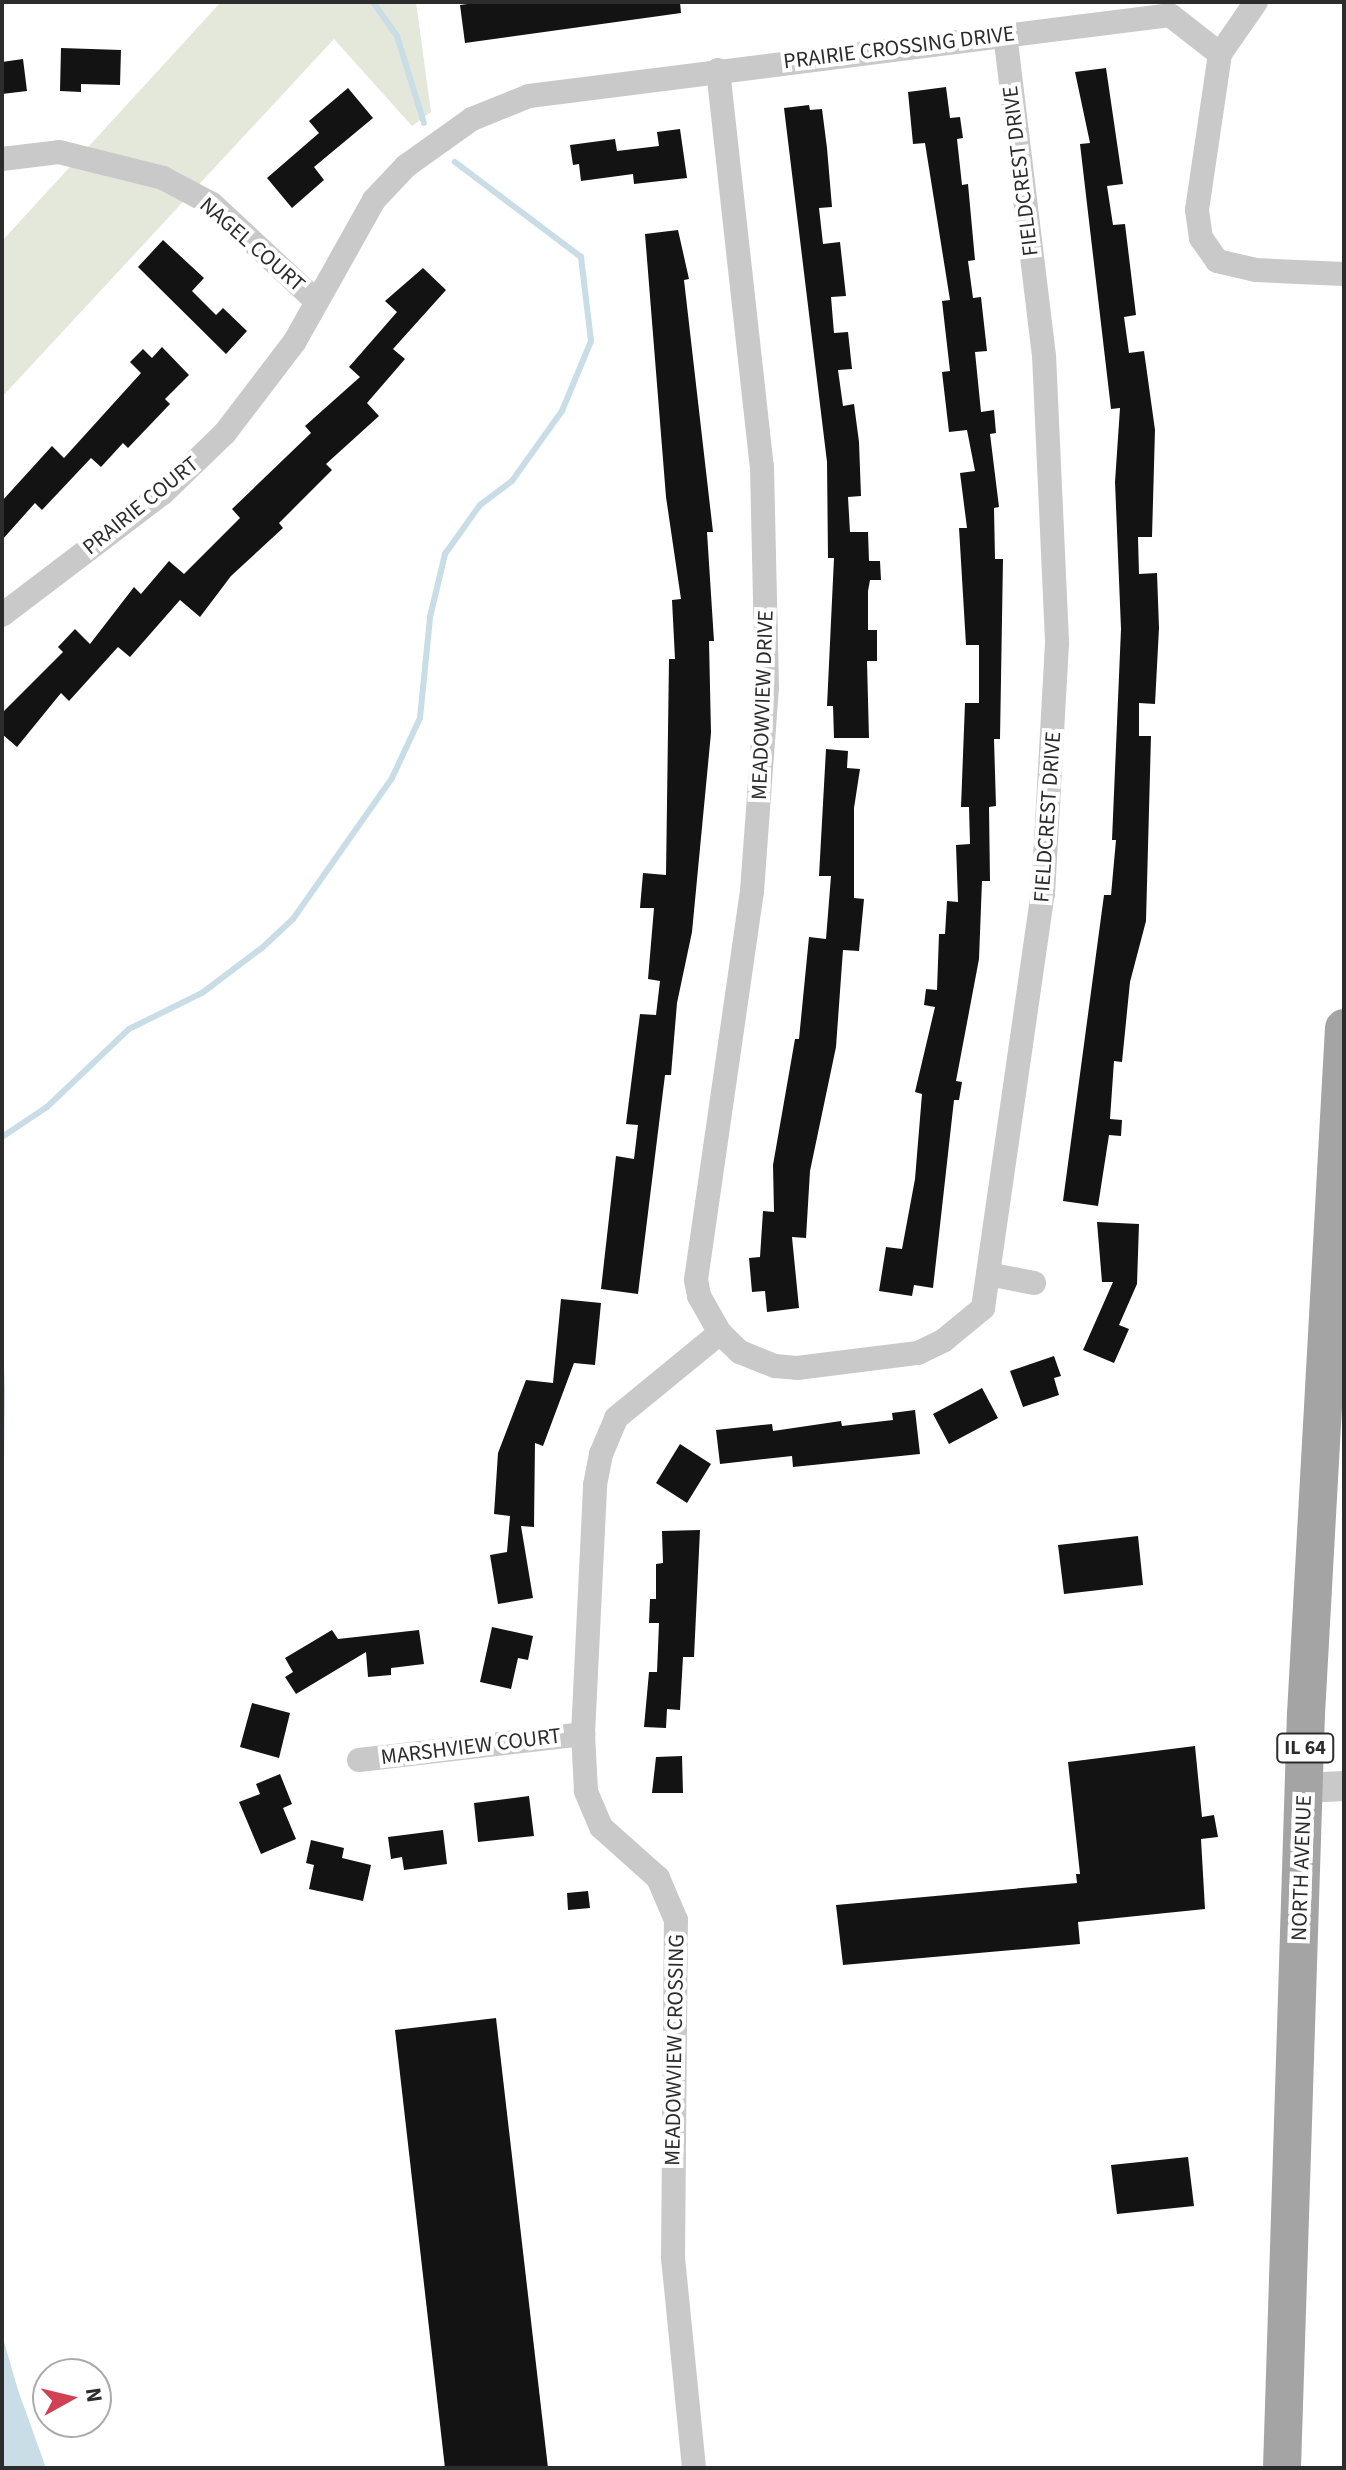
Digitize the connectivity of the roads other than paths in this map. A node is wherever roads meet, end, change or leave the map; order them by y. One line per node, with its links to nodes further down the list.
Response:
1 (1256, 2): 3 (street)
2 (1005, 35): 3 (street, PRAIRIE CROSSING DRIVE); 4 (street, PRAIRIE CROSSING DRIVE); 10 (street, FIELDCREST DRIVE)
3 (1220, 54): 6 (street)
4 (718, 70): 7 (street, PRAIRIE CROSSING DRIVE); 12 (street, MEADOWVIEW DRIVE)
5 (2, 159): 7 (street, NAGEL COURT)
6 (1344, 274)
7 (316, 301): 8 (street, PRAIRIE COURT)
8 (2, 615)
9 (1344, 1028): 16 (main road, NORTH AVENUE / IL 64)
10 (988, 1274): 11 (street); 12 (street, FIELDCREST DRIVE)
11 (1034, 1283)
12 (720, 1333): 13 (street, MEADOWVIEW CROSSING)
13 (583, 1734): 14 (street, MARSHVIEW COURT); 17 (street, MEADOWVIEW CROSSING)
14 (359, 1760)
15 (1344, 1786): 16 (street)
16 (1304, 1788): 18 (main road, NORTH AVENUE / IL 64)
17 (694, 2468)
18 (1282, 2468)

